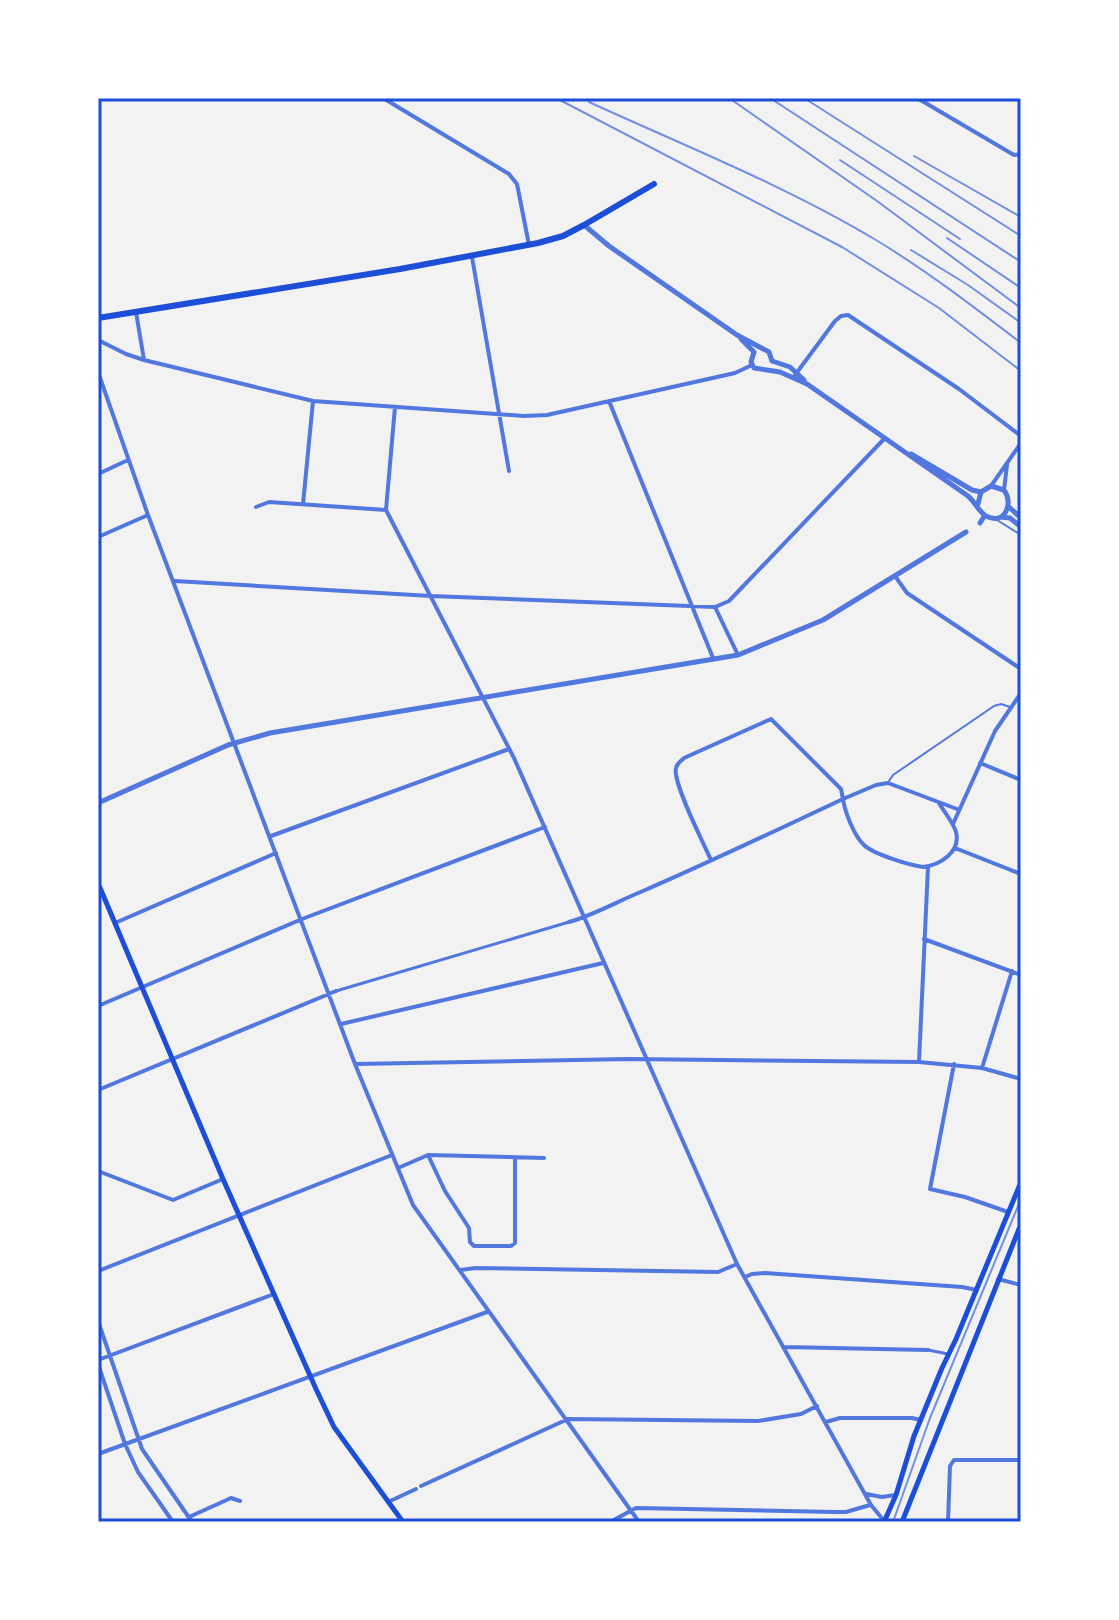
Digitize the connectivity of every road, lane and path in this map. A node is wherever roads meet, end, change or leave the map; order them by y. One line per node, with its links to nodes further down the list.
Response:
1 (383, 98): 6 (street)
2 (917, 98): 3 (street)
3 (1021, 154)
4 (654, 184): 5 (main road)
5 (584, 225): 6 (main road); 11 (street)
6 (529, 245): 7 (main road)
7 (472, 255): 8 (main road); 21 (street)
8 (136, 312): 9 (main road); 12 (street)
9 (98, 318)
10 (99, 341): 12 (street)
11 (757, 351): 13 (street); 14 (street)
12 (144, 360): 18 (street)
13 (772, 361): 15 (street); 17 (street)
14 (752, 365): 15 (street); 19 (street)
15 (768, 369): 17 (street)
16 (98, 372): 26 (street)
17 (795, 374): 22 (street); 23 (street)
18 (313, 401): 20 (street); 33 (street)
19 (609, 401): 21 (street); 50 (street)
20 (395, 407): 21 (street); 37 (street)
21 (499, 414): 28 (street)
22 (1021, 436)
23 (885, 438): 25 (street); 51 (street)
24 (1021, 443): 27 (street)
25 (903, 450): 32 (street); 34 (street)
26 (130, 460): 29 (street); 38 (street)
27 (1007, 463): 30 (street); 31 (street)
28 (509, 471)
29 (98, 474)
30 (991, 486): 31 (street); 32 (street)
31 (1004, 490): 36 (street)
32 (981, 492): 34 (street)
33 (303, 504): 35 (street); 37 (street)
34 (978, 504): 39 (street)
35 (256, 507)
36 (1009, 507): 40 (street); 41 (street)
37 (386, 510): 49 (street)
38 (148, 515): 46 (street); 48 (street)
39 (985, 515): 40 (street); 42 (street)
40 (996, 517): 43 (street); 45 (lane)
41 (1021, 518)
42 (980, 523)
43 (1021, 527)
44 (966, 532): 47 (street)
45 (1021, 535)
46 (98, 537)
47 (894, 576): 52 (street); 54 (street)
48 (174, 580): 49 (street); 58 (street)
49 (431, 596): 50 (street); 56 (street)
50 (690, 607): 51 (street); 53 (street)
51 (715, 607): 52 (street)
52 (738, 655): 53 (street)
53 (714, 660): 56 (street)
54 (1021, 669)
55 (1021, 693): 57 (street)
56 (482, 696): 58 (street); 59 (street)
57 (1011, 707): 60 (street); 62 (lane)
58 (236, 743): 64 (street); 69 (street)
59 (509, 749): 68 (street); 69 (street)
60 (980, 763): 61 (street); 66 (street)
61 (1021, 780)
62 (888, 783): 63 (street); 65 (street)
63 (843, 799): 72 (street); 72 (street); 73 (street)
64 (98, 803)
65 (939, 803): 66 (street); 67 (street)
66 (957, 809): 67 (street)
67 (953, 824): 70 (street)
68 (545, 827): 76 (street); 77 (street)
69 (270, 836): 71 (street)
70 (955, 848): 73 (street); 74 (street)
71 (276, 853): 77 (street); 79 (street)
72 (711, 860): 76 (street)
73 (928, 867): 80 (street)
74 (1021, 874)
75 (98, 883): 79 (main road)
76 (584, 918): 78 (street); 81 (street)
77 (302, 919): 84 (street); 86 (street)
78 (569, 922): 85 (street)
79 (115, 923): 84 (main road)
80 (924, 939): 82 (street); 91 (street)
81 (603, 963): 88 (street); 90 (street)
82 (1012, 971): 83 (street); 94 (street)
83 (1021, 975)
84 (143, 989): 87 (street); 89 (main road)
85 (336, 991): 86 (street)
86 (328, 993): 88 (street); 89 (street)
87 (98, 1006)
88 (340, 1024): 92 (street)
89 (172, 1059): 96 (street); 103 (main road)
90 (646, 1059): 91 (street); 92 (street); 108 (street)
91 (919, 1062): 93 (street)
92 (355, 1064): 97 (street)
93 (954, 1064): 94 (street); 105 (street)
94 (982, 1068): 95 (street)
95 (1021, 1079)
96 (98, 1090)
97 (392, 1155): 101 (street); 106 (street)
98 (428, 1155): 99 (street); 99 (street); 101 (street)
99 (515, 1158): 100 (street)
100 (544, 1158)
101 (398, 1168): 109 (street)
102 (98, 1171): 103 (street)
103 (223, 1179): 106 (main road)
104 (1021, 1182): 105 (main road)
105 (1009, 1213): 114 (main road)
106 (240, 1216): 110 (street); 115 (main road)
107 (1021, 1224): 112 (main road)
108 (737, 1264): 109 (street); 111 (street)
109 (460, 1270): 116 (street)
110 (98, 1271)
111 (744, 1278): 114 (street); 118 (street)
112 (998, 1279): 113 (street); 143 (main road)
113 (1021, 1285)
114 (974, 1290): 120 (main road)
115 (274, 1294): 121 (street); 123 (main road)
116 (488, 1312): 123 (street); 125 (street)
117 (98, 1321): 121 (street)
118 (784, 1347): 119 (street); 124 (street)
119 (928, 1350): 120 (street)
120 (948, 1354): 126 (main road)
121 (111, 1355): 122 (street); 128 (street)
122 (98, 1362): 129 (street)
123 (310, 1376): 128 (street); 135 (main road)
124 (817, 1406): 125 (street); 127 (street)
125 (568, 1419): 135 (street); 136 (street)
126 (921, 1420): 127 (street); 132 (main road)
127 (826, 1422): 133 (street)
128 (139, 1439): 129 (street); 137 (street)
129 (125, 1444): 130 (street); 139 (street)
130 (98, 1454)
131 (1021, 1460): 144 (street)
132 (896, 1495): 133 (street); 142 (main road)
133 (868, 1499): 136 (street); 142 (street)
134 (240, 1501): 137 (street)
135 (388, 1502): 138 (main road)
136 (630, 1509): 140 (street); 141 (street)
137 (190, 1520)
138 (399, 1520)
139 (173, 1522)
140 (610, 1522)
141 (639, 1522)
142 (884, 1522)
143 (902, 1522)
144 (948, 1522)

